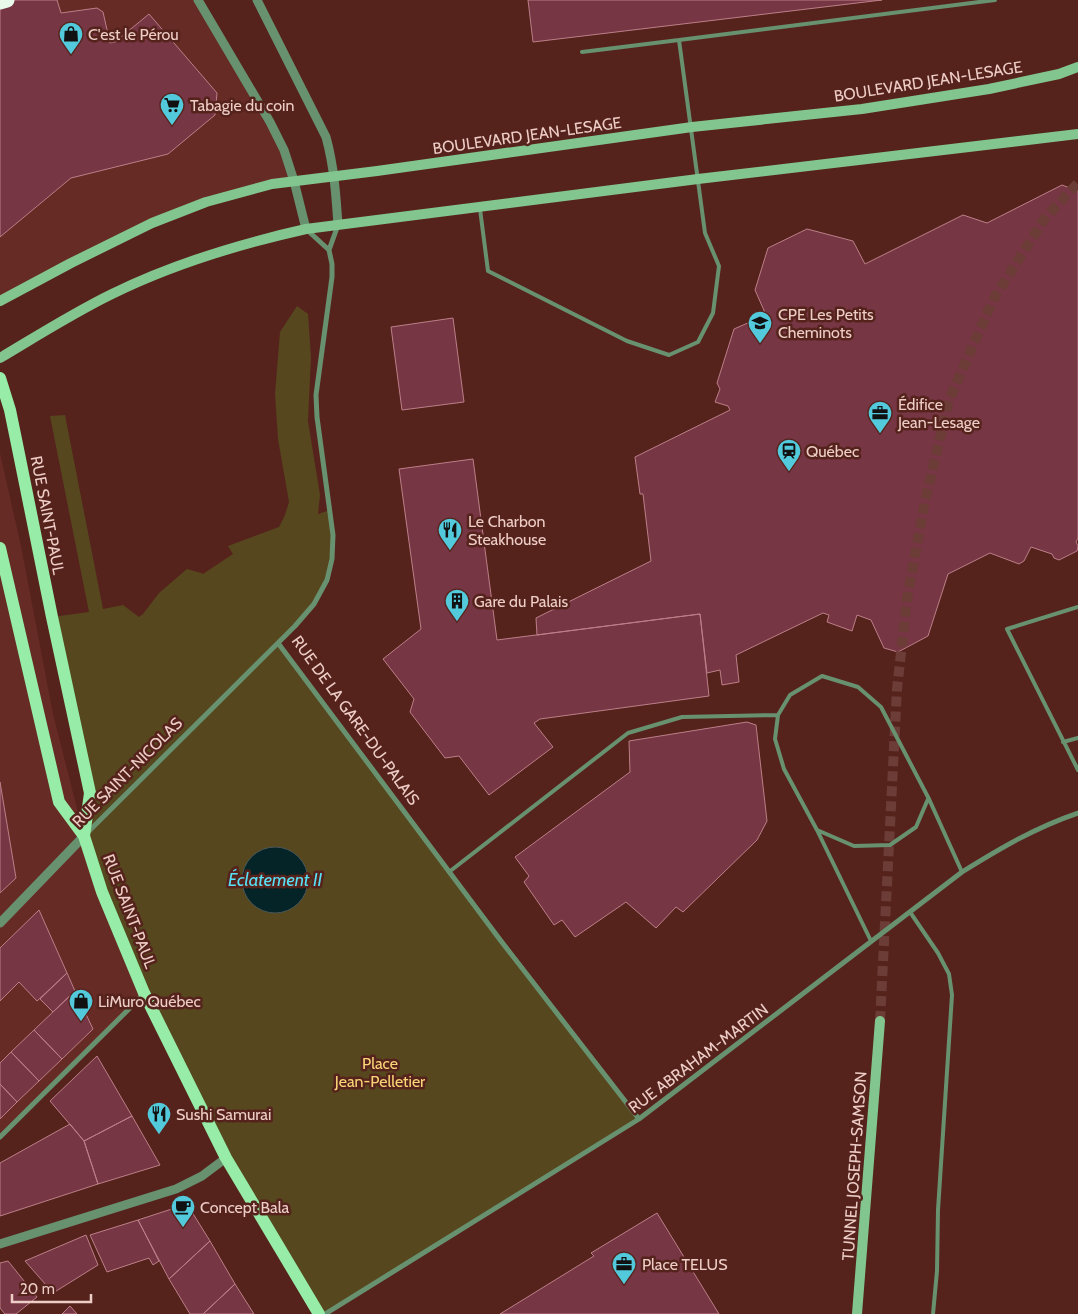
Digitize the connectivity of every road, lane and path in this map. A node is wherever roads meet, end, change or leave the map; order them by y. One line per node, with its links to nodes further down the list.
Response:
1 (7, 0): 5 (highway)
2 (198, 0): 13 (street)
3 (257, 0): 11 (street, RUE DE LA GARE-DU-PALAIS)
4 (995, 0): 6 (lane)
5 (0, 2)
6 (679, 40): 7 (lane); 9 (lane)
7 (582, 52)
8 (1078, 67): 9 (main road, BOULEVARD JEAN-LESAGE)
9 (692, 127): 11 (main road, BOULEVARD JEAN-LESAGE); 12 (lane)
10 (1078, 134): 12 (main road)
11 (334, 177): 13 (main road, BOULEVARD JEAN-LESAGE); 15 (street, RUE DE LA GARE-DU-PALAIS)
12 (698, 179): 14 (main road); 14 (lane)
13 (294, 181): 16 (street); 18 (main road, BOULEVARD JEAN-LESAGE)
14 (480, 207): 15 (main road)
15 (338, 225): 16 (main road); 17 (street, RUE DE LA GARE-DU-PALAIS)
16 (306, 229): 17 (street); 19 (main road)
17 (329, 250): 23 (street, RUE DE LA GARE-DU-PALAIS)
18 (0, 300)
19 (0, 358)
20 (0, 378): 31 (main road, RUE SAINT-PAUL)
21 (0, 548): 31 (main road, RUE SAINT-PAUL)
22 (1078, 607): 26 (lane)
23 (278, 643): 31 (street, RUE SAINT-NICOLAS); 32 (street, RUE DE LA GARE-DU-PALAIS)
24 (778, 715): 28 (lane); 30 (lane); 32 (lane)
25 (1078, 738): 26 (lane)
26 (1063, 742): 27 (lane)
27 (1078, 770)
28 (928, 799): 30 (lane); 33 (lane)
29 (1078, 813): 33 (street, RUE ABRAHAM-MARTIN)
30 (817, 830): 36 (lane)
31 (84, 836): 35 (street, RUE SAINT-NICOLAS); 37 (main road, RUE SAINT-PAUL)
32 (449, 872): 39 (street, RUE DE LA GARE-DU-PALAIS)
33 (962, 872): 34 (street, RUE ABRAHAM-MARTIN)
34 (910, 912): 36 (street, RUE ABRAHAM-MARTIN); 46 (lane)
35 (0, 923)
36 (871, 942): 39 (street, RUE ABRAHAM-MARTIN)
37 (144, 993): 40 (street); 41 (main road, RUE SAINT-PAUL)
38 (880, 1021): 45 (main road, TUNNEL JOSEPH-SAMSON)
39 (639, 1119): 44 (street, RUE ABRAHAM-MARTIN)
40 (0, 1137)
41 (226, 1158): 42 (street); 43 (main road, RUE SAINT-PAUL)
42 (0, 1244)
43 (319, 1314)
44 (325, 1314)
45 (858, 1314)
46 (933, 1314)

